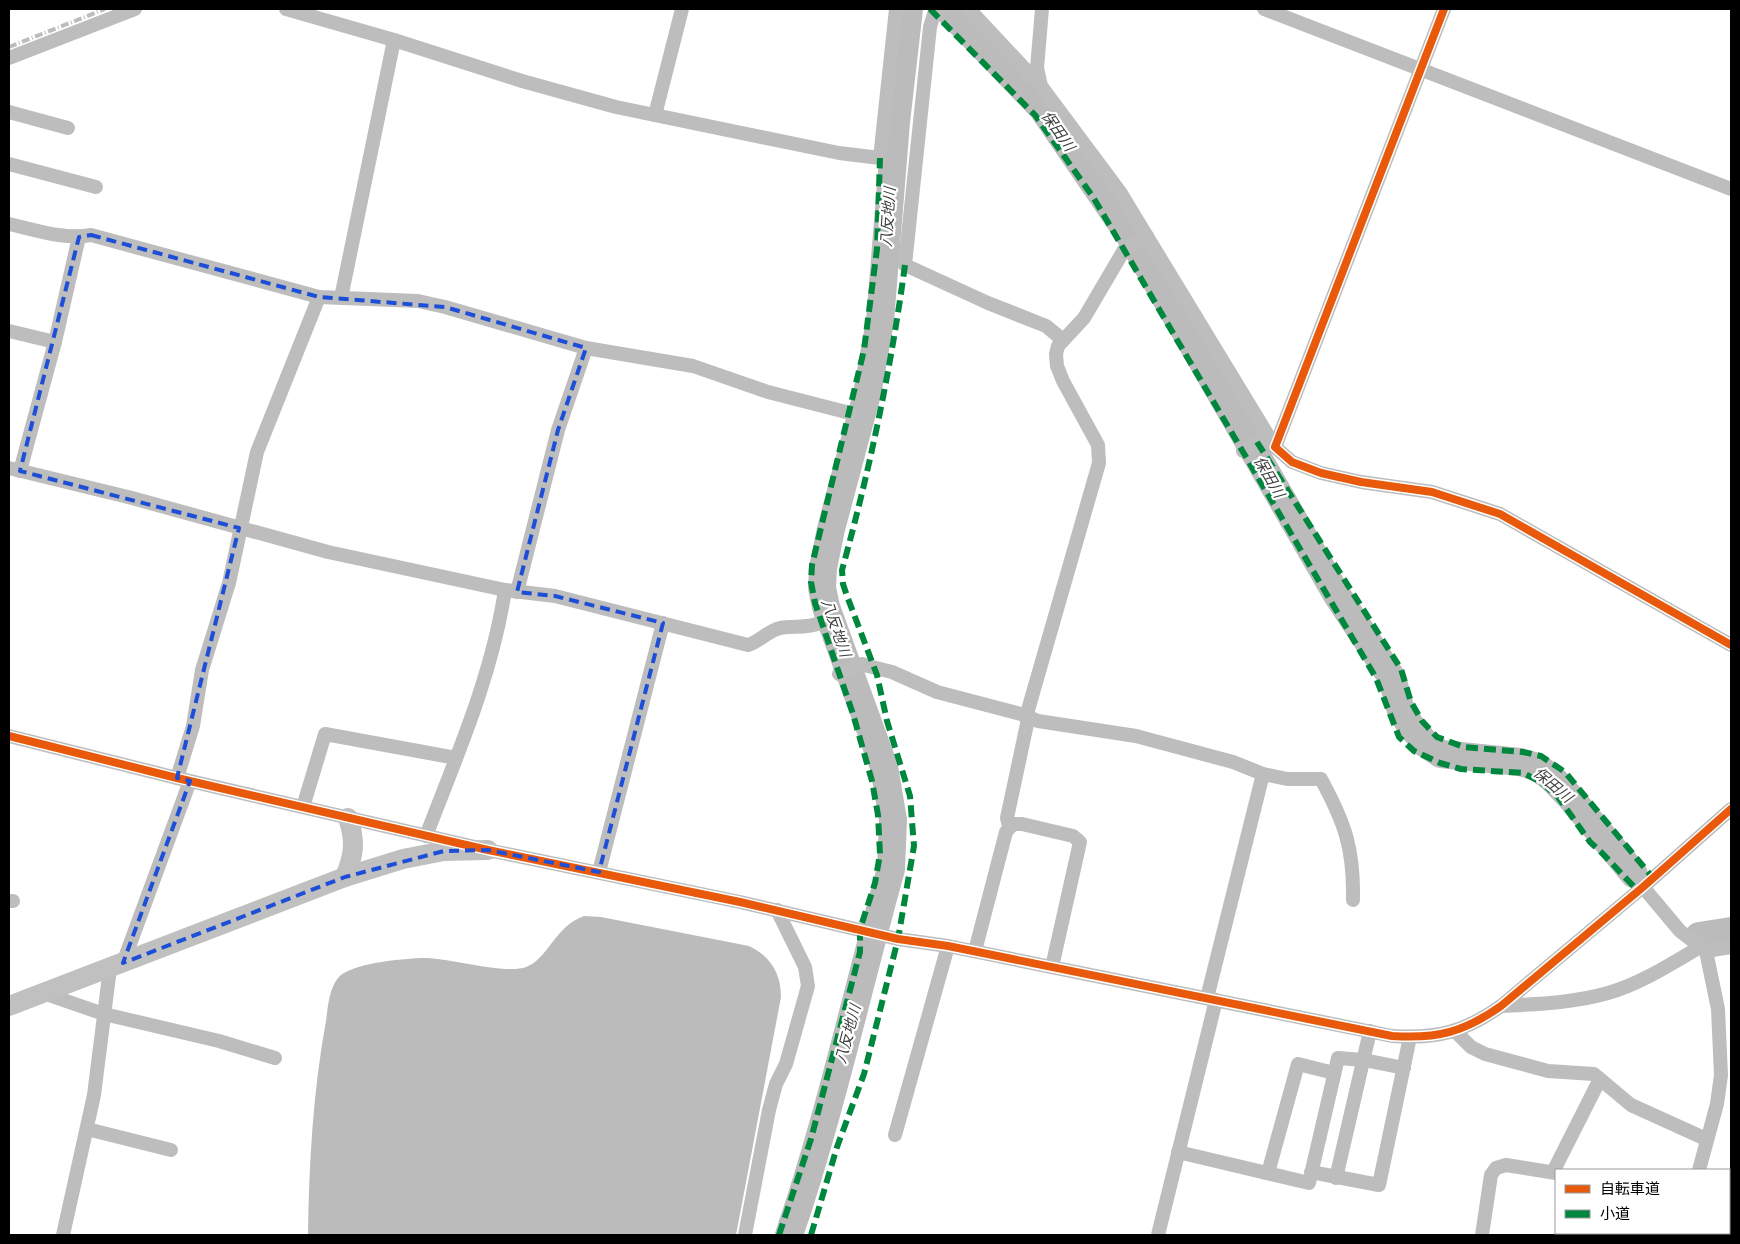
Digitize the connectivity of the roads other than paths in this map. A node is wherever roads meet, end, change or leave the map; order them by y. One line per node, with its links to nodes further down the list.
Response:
1 (135, 9): 11 (street)
2 (286, 9): 10 (street)
3 (682, 9): 15 (street)
4 (896, 9): 15 (street)
5 (940, 9): 26 (street)
6 (969, 9): 13 (street)
7 (1042, 9): 13 (street)
8 (1264, 9): 12 (street)
9 (1444, 9): 12 (street)
10 (394, 40): 15 (street); 24 (street)
11 (9, 58)
12 (1421, 68): 19 (street); 30 (street)
13 (1042, 86): 22 (street)
14 (9, 112): 16 (street)
15 (655, 115)
16 (68, 128)
17 (9, 164): 18 (street)
18 (96, 187)
19 (1731, 189)
20 (9, 224): 21 (street)
21 (79, 237): 23 (street); 27 (street)
22 (1138, 240): 26 (street); 30 (street)
23 (320, 297): 24 (street); 32 (street)
24 (341, 298): 28 (street)
25 (9, 331): 27 (street)
26 (1063, 340): 38 (street)
27 (56, 342): 31 (street)
28 (586, 348): 29 (street); 33 (street)
29 (850, 413)
30 (1257, 446): 36 (street)
31 (14, 470): 32 (street)
32 (239, 528): 33 (street); 42 (street)
33 (511, 591): 34 (street); 40 (street)
34 (663, 623): 35 (street); 49 (street)
35 (820, 623)
36 (1731, 645)
37 (840, 673): 38 (street)
38 (1027, 717): 41 (street); 46 (street)
39 (9, 736): 42 (street)
40 (456, 758): 43 (street); 47 (street)
41 (1263, 774): 52 (street); 61 (street)
42 (184, 780): 43 (street); 58 (street)
43 (302, 807): 45 (street)
44 (1731, 809): 51 (street)
45 (348, 818): 47 (street); 50 (street)
46 (1010, 827): 57 (street); 59 (street)
47 (426, 836): 48 (street)
48 (488, 850): 49 (street); 50 (street)
49 (599, 872): 53 (street)
50 (345, 877): 58 (street)
51 (1643, 887): 56 (street); 62 (street)
52 (1353, 900)
53 (777, 910): 54 (street); 84 (street)
54 (948, 946): 57 (street); 73 (street)
55 (1731, 947): 56 (street)
56 (1703, 949): 62 (street); 74 (street)
57 (974, 951): 59 (street)
58 (117, 966): 60 (street); 63 (street)
59 (1052, 967): 61 (street)
60 (22, 998): 63 (street)
61 (1211, 999): 64 (street); 76 (street)
62 (1501, 1006): 65 (street)
63 (104, 1014): 67 (street); 72 (street)
64 (1370, 1031): 66 (street); 68 (street)
65 (1455, 1031): 66 (street); 71 (street)
66 (1410, 1037): 69 (street)
67 (276, 1058)
68 (1364, 1060): 69 (street); 70 (street); 82 (street)
69 (1404, 1068): 82 (street)
70 (1334, 1073): 79 (street); 81 (street)
71 (1600, 1078): 74 (street); 78 (street)
72 (87, 1129): 75 (street); 83 (street)
73 (895, 1135)
74 (1706, 1139): 77 (street)
75 (171, 1150)
76 (1178, 1152): 81 (street); 85 (street)
77 (1701, 1168)
78 (1556, 1169)
79 (1311, 1172): 81 (street); 82 (street)
80 (1555, 1172): 86 (street)
81 (1268, 1173)
82 (1336, 1178)
83 (63, 1235)
84 (745, 1235)
85 (1158, 1235)
86 (1482, 1235)

